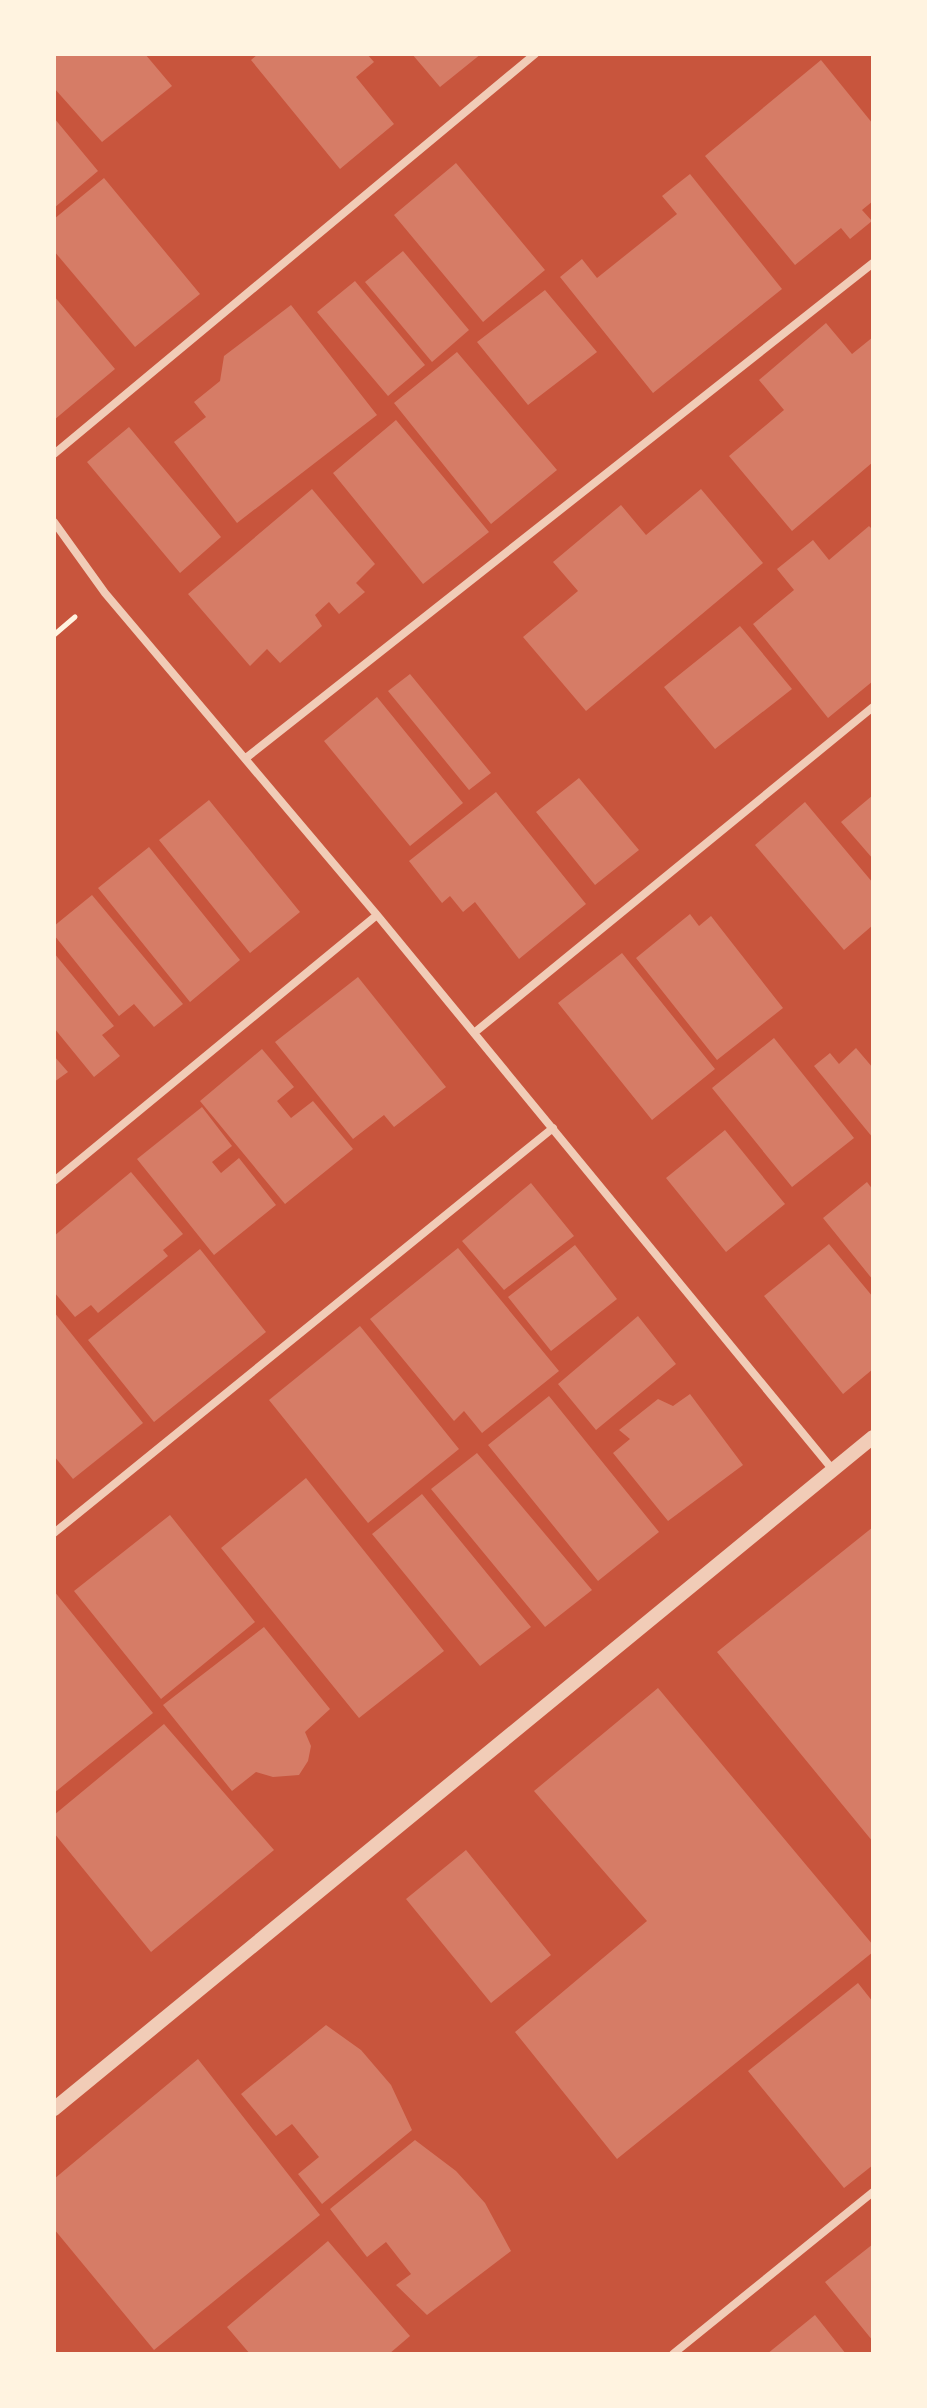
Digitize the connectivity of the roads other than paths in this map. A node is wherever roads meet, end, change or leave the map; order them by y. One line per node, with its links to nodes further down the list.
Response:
1 (535, 54): 3 (street)
2 (873, 263): 6 (street)
3 (54, 454)
4 (54, 522): 6 (street)
5 (873, 707): 8 (street)
6 (246, 758): 7 (street)
7 (377, 915): 8 (street); 10 (street)
8 (474, 1033): 9 (street)
9 (553, 1128): 12 (street); 13 (street)
10 (54, 1181)
11 (873, 1437): 12 (street)
12 (833, 1470): 14 (street)
13 (54, 1533)
14 (54, 2109)
15 (873, 2192): 16 (street)
16 (673, 2354)

